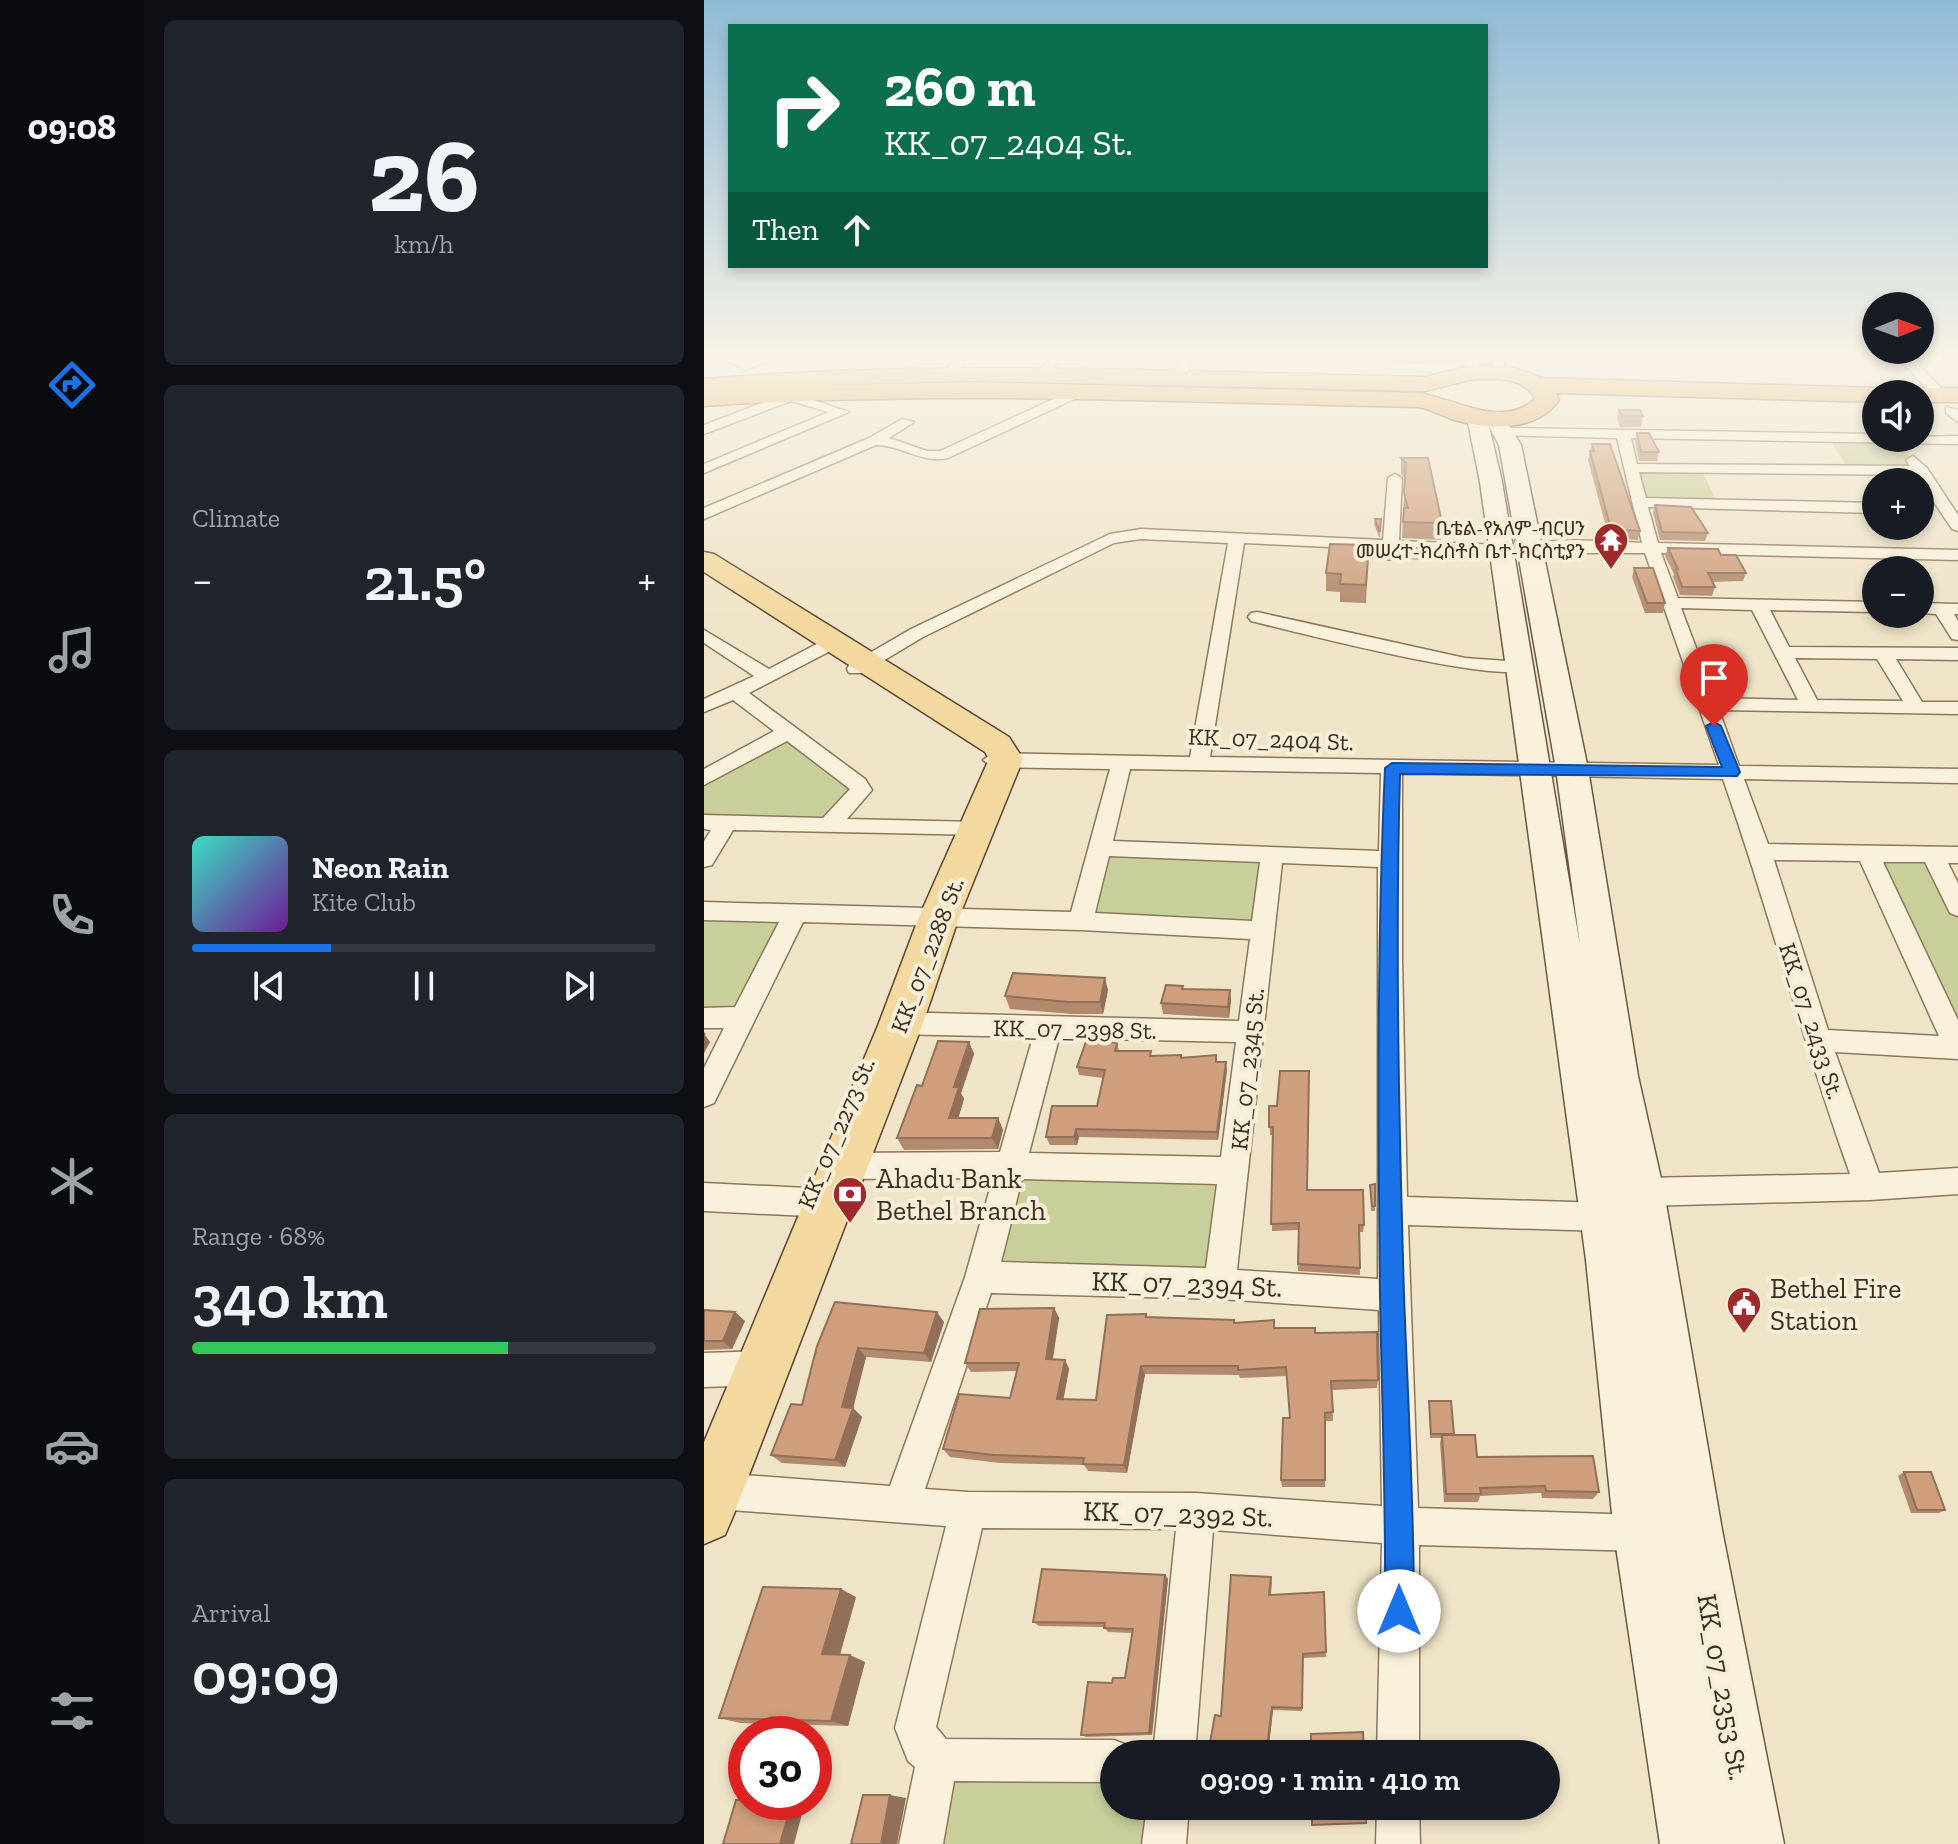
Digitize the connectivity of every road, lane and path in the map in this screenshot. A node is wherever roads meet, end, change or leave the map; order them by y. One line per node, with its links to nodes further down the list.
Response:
1 (753, 444): 10 (street)
2 (768, 444): 10 (street)
3 (867, 444): 24 (street)
4 (892, 444): 5 (street)
5 (965, 444)
6 (1494, 444): 30 (street)
7 (1509, 444): 28 (street)
8 (1625, 444): 12 (street)
9 (1832, 444): 15 (street)
10 (761, 447): 14 (street)
11 (1907, 452): 13 (street)
12 (1631, 468): 18 (street); 20 (street)
13 (1920, 468)
14 (704, 469)
15 (1850, 471): 16 (street); 18 (street)
16 (1862, 471)
17 (1395, 478): 27 (street)
18 (1709, 486): 20 (street); 21 (street)
19 (1934, 490): 23 (street)
20 (1641, 502): 29 (street)
21 (1862, 506)
22 (1934, 509): 23 (street)
23 (1946, 509): 25 (street)
24 (704, 514)
25 (1958, 526)
26 (1236, 540): 27 (street); 44 (street); 56 (street)
27 (1391, 544): 30 (street)
28 (1529, 548): 29 (street); 58 (street)
29 (1651, 548): 31 (street); 34 (street)
30 (1502, 550): 45 (street)
31 (1958, 555)
32 (704, 560): 44 (main road)
33 (704, 570): 44 (main road)
34 (1672, 603): 35 (street); 49 (street)
35 (1758, 604): 36 (street); 41 (street)
36 (1862, 607)
37 (1949, 608): 40 (street)
38 (1257, 617): 45 (street)
39 (704, 635): 46 (street)
40 (1958, 635)
41 (1783, 652): 42 (street); 50 (street)
42 (1883, 653): 43 (street); 51 (street)
43 (1958, 654)
44 (845, 655): 46 (street); 54 (main road)
45 (1520, 668): 58 (street)
46 (768, 677): 47 (street)
47 (735, 692): 48 (street); 53 (street)
48 (708, 699)
49 (1705, 704): 50 (street); 59 (street)
50 (1810, 705): 51 (street)
51 (1916, 707): 52 (street)
52 (1958, 708)
53 (788, 732): 61 (street); 63 (street)
54 (999, 759): 55 (street, KK_07_2404 St.); 64 (main road, KK_07_2273 St.)
55 (1122, 761): 56 (street, KK_07_2404 St.); 65 (street)
56 (1199, 763): 57 (street, KK_07_2404 St.)
57 (1392, 768): 58 (street, KK_07_2404 St.); 72 (street)
58 (1553, 769): 59 (street, KK_07_2404 St.); 91 (street); 94 (street)
59 (1732, 772): 60 (street, KK_07_2404 St.); 66 (street, KK_07_2433 St.)
60 (1958, 776)
61 (704, 778)
62 (715, 823): 63 (street); 71 (street)
63 (827, 827): 64 (street)
64 (971, 830): 76 (main road, KK_07_2273 St.)
65 (1100, 848): 67 (street); 77 (street)
66 (1760, 852): 68 (street); 84 (street, KK_07_2433 St.)
67 (1272, 854): 72 (street); 78 (street, KK_07_2345 St.)
68 (1868, 854): 69 (street); 84 (street)
69 (1933, 855): 70 (street); 73 (street)
70 (1958, 855)
71 (704, 859)
72 (1389, 859): 93 (street)
73 (1958, 907)
74 (704, 911): 75 (street)
75 (796, 912): 76 (street); 79 (street)
76 (933, 916): 77 (street); 81 (main road, KK_07_2273 St.)
77 (1081, 921): 78 (street)
78 (1264, 931): 83 (street, KK_07_2345 St.)
79 (745, 1017): 80 (street); 85 (street)
80 (704, 1018)
81 (891, 1023): 82 (street, KK_07_2398 St.); 89 (main road, KK_07_2273 St.)
82 (1048, 1029): 83 (street, KK_07_2398 St.); 86 (street)
83 (1250, 1032): 87 (street, KK_07_2345 St.)
84 (1820, 1040): 90 (street, KK_07_2433 St.)
85 (704, 1095)
86 (1010, 1165): 87 (street); 89 (street); 95 (street)
87 (1235, 1171): 96 (street, KK_07_2345 St.)
88 (1958, 1181): 90 (street)
89 (825, 1185): 92 (street); 98 (main road, KK_07_2273 St.)
90 (1870, 1187): 91 (street)
91 (1642, 1192): 94 (street)
92 (704, 1197)
93 (1392, 1211): 94 (street); 97 (street)
94 (1622, 1247): 104 (street)
95 (981, 1277): 96 (street, KK_07_2394 St.); 100 (street)
96 (1220, 1284): 97 (street, KK_07_2394 St.)
97 (1392, 1295): 103 (street)
98 (737, 1369): 99 (main road, KK_07_2273 St.)
99 (706, 1489): 100 (street, KK_07_2392 St.)
100 (901, 1506): 101 (street, KK_07_2392 St.)
101 (968, 1510): 102 (street, KK_07_2392 St.); 107 (street)
102 (1196, 1511): 103 (street, KK_07_2392 St.); 105 (street)
103 (1400, 1526): 104 (street, KK_07_2392 St.); 106 (street)
104 (1669, 1531): 114 (street); 115 (street, KK_07_2353 St.)
105 (1175, 1740)
106 (1398, 1740)
107 (937, 1760): 108 (street); 111 (street)
108 (1100, 1761)
109 (1167, 1820): 112 (street)
110 (1398, 1820): 113 (street)
111 (921, 1844)
112 (1164, 1844)
113 (1398, 1844)
114 (1692, 1844)
115 (1752, 1844)

